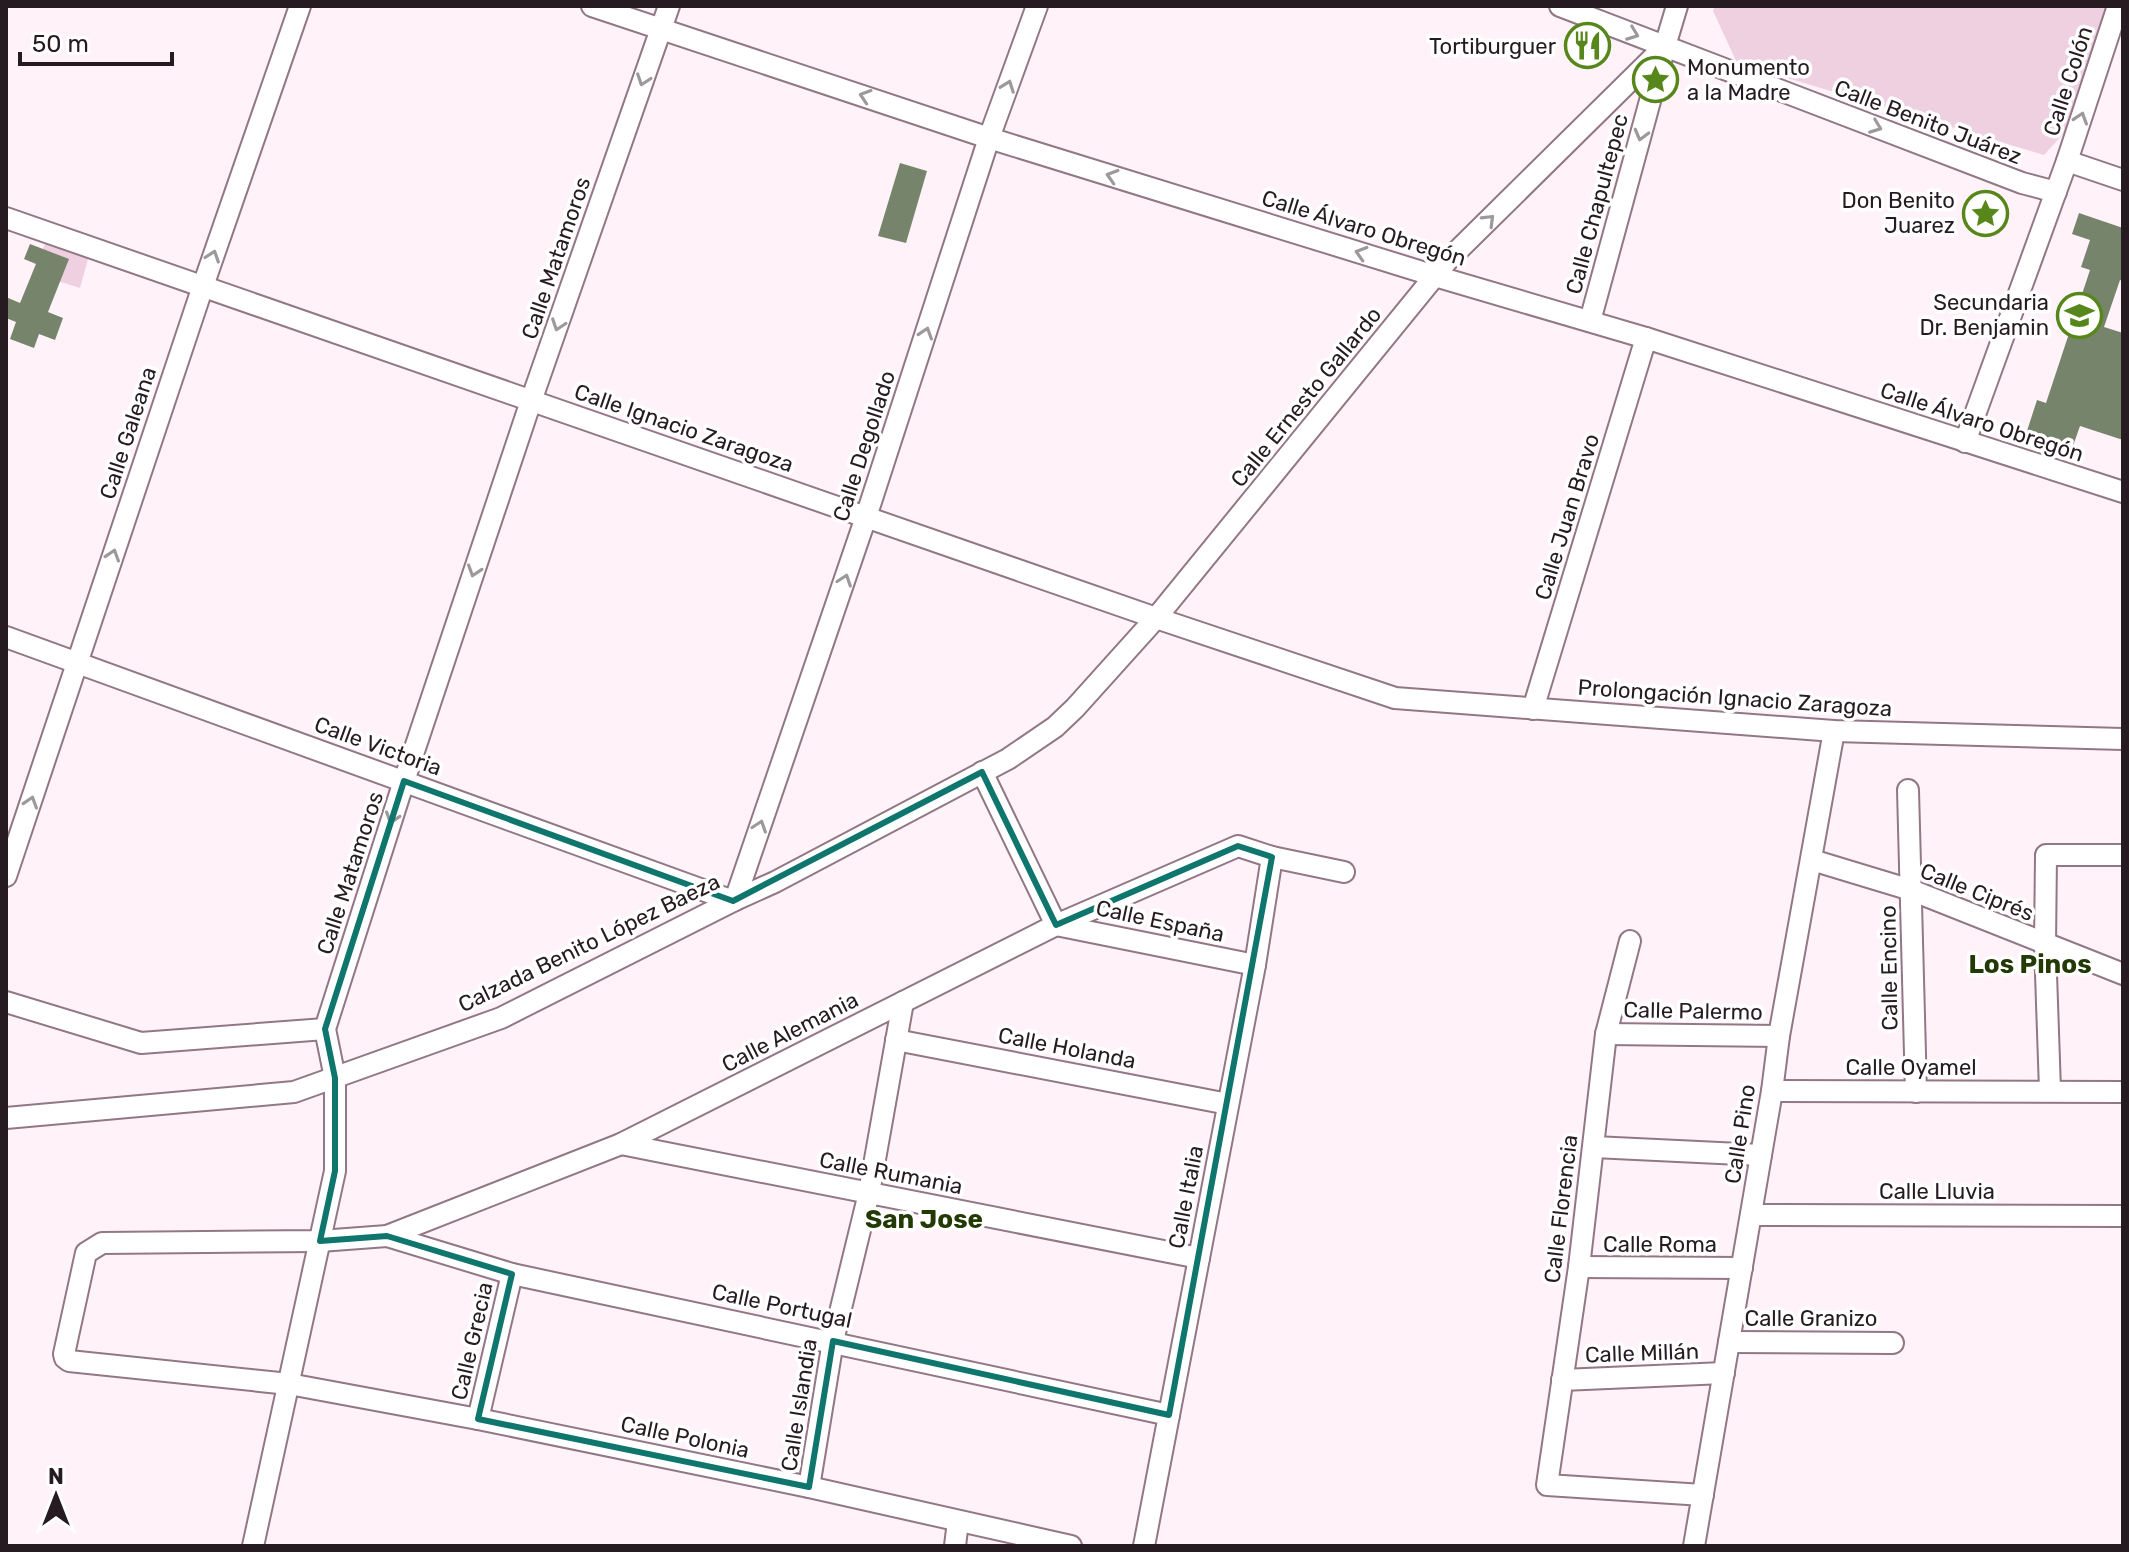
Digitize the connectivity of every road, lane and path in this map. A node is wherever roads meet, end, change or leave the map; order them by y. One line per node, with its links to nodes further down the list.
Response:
1 (300, 6): 16 (street, Calle Galeana, one-way to 1)
2 (592, 6): 8 (street, Calle Álvaro Obregón)
3 (669, 6): 8 (street, Calle Matamoros)
4 (1037, 6): 10 (street, Calle Degollado, one-way to 4)
5 (1560, 6): 9 (street, Calle Benito Juárez, one-way to 9)
6 (1677, 6): 9 (street, Calle Chapultepec)
7 (2118, 6): 11 (street, Calle Colón, one-way to 7)
8 (661, 29): 10 (street, Calle Álvaro Obregón, one-way to 8); 19 (street, Calle Matamoros, one-way to 19)
9 (1665, 46): 13 (street, Calle Benito Juárez, one-way to 13); 15 (street, Calle Ernesto Gallardo, one-way to 9); 17 (street, Calle Chapultepec, one-way to 17)
10 (989, 138): 15 (street, Calle Álvaro Obregón, one-way to 10); 22 (street, Calle Degollado, one-way to 10)
11 (2067, 161): 12 (street); 13 (street, Calle Colón)
12 (2123, 180)
13 (2056, 192): 20 (street, Calle Colón)
14 (6, 218): 16 (street, Calle Ignacio Zaragoza)
15 (1435, 276): 17 (street, Calle Álvaro Obregón); 23 (street, Calle Ernesto Gallardo)
16 (203, 286): 19 (street, Calle Ignacio Zaragoza); 25 (street, Calle Galeana, one-way to 16)
17 (1590, 321): 18 (street, Calle Álvaro Obregón)
18 (1646, 338): 20 (street, Calle Álvaro Obregón); 27 (street, Calle Juan Bravo)
19 (531, 401): 22 (street, Calle Ignacio Zaragoza); 31 (street, Calle Matamoros, one-way to 31)
20 (1965, 442): 21 (street, Calle Álvaro Obregón)
21 (2123, 492)
22 (866, 517): 23 (street, Calle Ignacio Zaragoza); 39 (street, Calle Degollado, one-way to 22)
23 (1156, 618): 26 (street, Calle Ignacio Zaragoza); 30 (street, Calle Ernesto Gallardo)
24 (6, 637): 25 (street, Calle Victoria)
25 (77, 663): 31 (street, Calle Victoria); 37 (street, Calle Galeana, one-way to 25)
26 (1347, 682): 27 (street, Prolongación Ignacio Zaragoza)
27 (1533, 709): 28 (street, Prolongación Ignacio Zaragoza)
28 (1834, 731): 29 (street, Prolongación Ignacio Zaragoza); 35 (street, Calle Pino)
29 (2123, 739)
30 (982, 772): 39 (street, Calzada Benito López Baeza); 40 (street)
31 (404, 781): 39 (street, Calle Victoria); 47 (street, Calle Matamoros, one-way to 47)
32 (1908, 790): 38 (street, Calle Encino)
33 (2123, 855): 42 (street)
34 (1272, 857): 36 (street, Calle Alemania); 40 (street, Calle Alemania); 43 (street, Calle Italia)
35 (1812, 860): 38 (street, Calle Ciprés); 49 (street, Calle Pino)
36 (1344, 872)
37 (6, 876)
38 (1911, 890): 42 (street, Calle Ciprés); 54 (street, Calle Encino)
39 (734, 900): 51 (street, Calzada Benito López Baeza)
40 (1056, 925): 43 (street, Calle España); 46 (street, Calle Alemania)
41 (1630, 941): 48 (street, Calle Florencia)
42 (2045, 945): 44 (street, Calle Ciprés); 52 (street)
43 (1255, 965): 56 (street, Calle Italia)
44 (2123, 974)
45 (6, 1002): 47 (street)
46 (903, 1002): 50 (street, Calle Islandia); 58 (street, Calle Alemania)
47 (325, 1029): 51 (street, Calle Matamoros)
48 (1606, 1034): 49 (street, Calle Palermo); 59 (street, Calle Florencia)
49 (1779, 1036): 53 (street, Calle Pino)
50 (896, 1040): 56 (street, Calle Holanda); 61 (street, Calle Islandia)
51 (335, 1078): 57 (street, Calzada Benito López Baeza); 65 (street, Calle Matamoros)
52 (2050, 1090): 54 (street, Calle Oyamel); 55 (street, Calle Oyamel)
53 (1772, 1091): 54 (street, Calle Oyamel); 60 (street, Calle Pino)
54 (1916, 1092)
55 (2123, 1092)
56 (1228, 1104): 66 (street, Calle Italia)
57 (6, 1118)
58 (621, 1144): 61 (street, Calle Rumania); 64 (street, Calle Alemania)
59 (1594, 1147): 60 (street); 67 (street, Calle Florencia)
60 (1761, 1155): 62 (street, Calle Pino)
61 (869, 1193): 66 (street, Calle Rumania); 70 (street, Calle Islandia)
62 (1751, 1215): 63 (street, Calle Lluvia); 68 (street, Calle Pino)
63 (2123, 1216)
64 (387, 1236): 65 (street, Calle Alemania); 69 (street, Calle Portugal)
65 (320, 1241): 75 (street, Calle Matamoros); 75 (street, Calle Alemania)
66 (1199, 1258): 76 (street, Calle Italia)
67 (1579, 1267): 68 (street, Calle Roma); 74 (street, Calle Florencia)
68 (1742, 1268): 71 (street, Calle Pino)
69 (512, 1274): 70 (street, Calle Portugal); 77 (street, Calle Grecia)
70 (833, 1341): 76 (street, Calle Portugal); 78 (street, Calle Islandia)
71 (1729, 1342): 72 (street, Calle Granizo); 73 (street, Calle Pino)
72 (1893, 1343)
73 (1724, 1373): 74 (street, Calle Millán); 79 (street, Calle Pino)
74 (1562, 1380): 79 (street, Calle Florencia)
75 (289, 1384): 77 (street, Calle Polonia); 81 (street, Calle Matamoros)
76 (1169, 1415): 84 (street, Calle Italia)
77 (478, 1419): 78 (street, Calle Polonia)
78 (809, 1487): 80 (street, Calle Polonia)
79 (1703, 1495): 85 (street, Calle Pino)
80 (958, 1521): 82 (street); 83 (street, Calle Polonia)
81 (253, 1546)
82 (955, 1546)
83 (1071, 1546)
84 (1144, 1546)
85 (1694, 1546)

